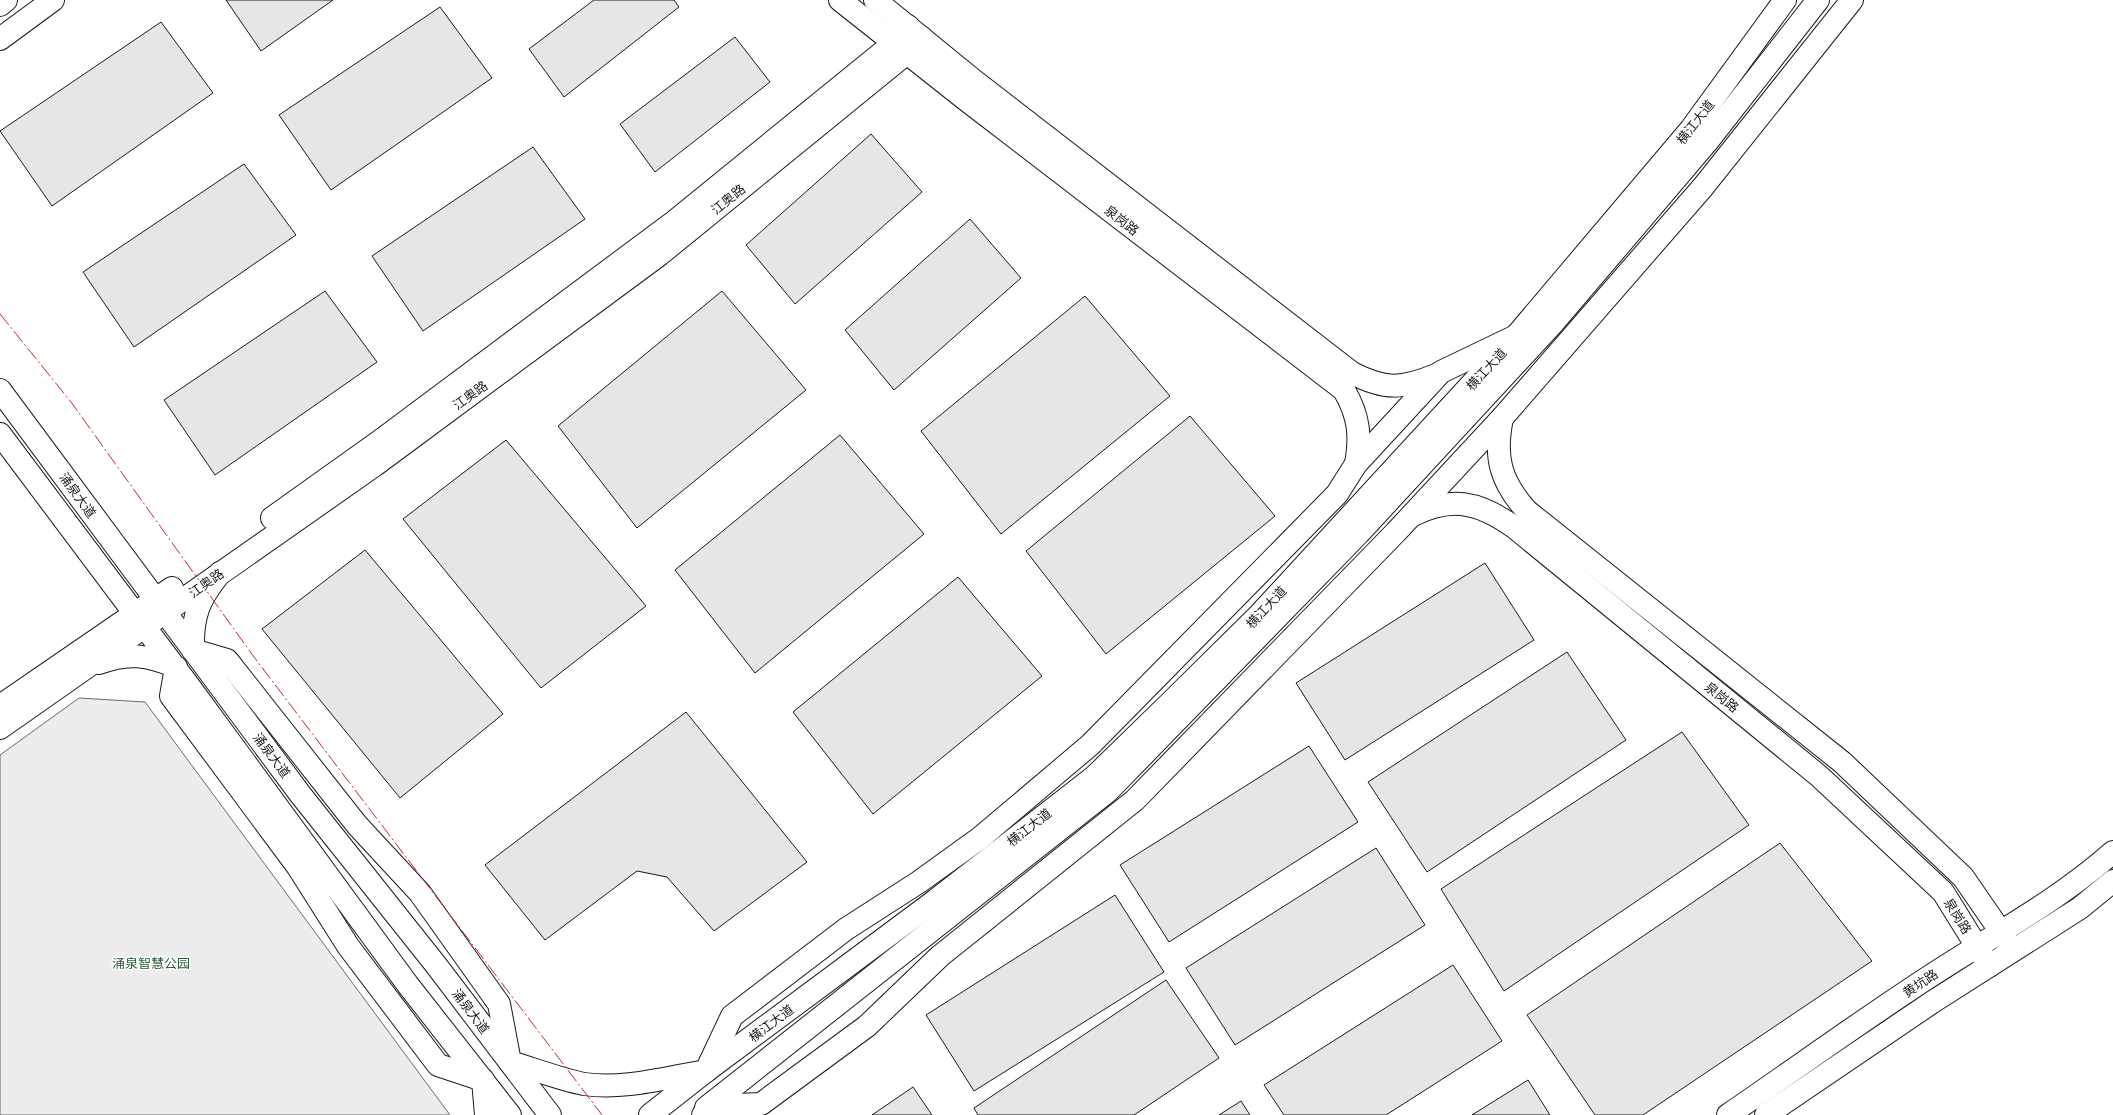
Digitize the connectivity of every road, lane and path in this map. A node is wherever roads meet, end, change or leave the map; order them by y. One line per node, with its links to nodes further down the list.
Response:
1 (6, 0): 8 (street)
2 (53, 0): 10 (street)
3 (840, 0): 11 (street, 泉岗路)
4 (875, 0): 9 (street, 泉岗路)
5 (1785, 0): 12 (street, 横江大道)
6 (1818, 0): 13 (street, 横江大道)
7 (1852, 0): 15 (street)
8 (0, 5)
9 (915, 32): 11 (street, 江奥路); 16 (street, 泉岗路)
10 (0, 39)
11 (900, 48): 16 (street, 泉岗路); 26 (street, 江奥路); 27 (street, 江奥路)
12 (1516, 336): 14 (street, 泉岗路); 24 (street, 横江大道)
13 (1515, 363): 15 (street); 24 (street, 横江大道)
14 (1441, 372): 16 (street, 泉岗路); 20 (street)
15 (1534, 379): 18 (street)
16 (1346, 380): 20 (street, 泉岗路)
17 (0, 390): 27 (street, 涌泉大道)
18 (1502, 418): 22 (street); 23 (street, 泉岗路)
19 (0, 434): 28 (street, 涌泉大道)
20 (1356, 464): 21 (street)
21 (1320, 510): 24 (street); 41 (street)
22 (1409, 518): 23 (street, 泉岗路); 25 (street)
23 (1520, 519): 36 (street, 泉岗路); 37 (street, 泉岗路)
24 (1349, 530): 25 (street); 41 (street, 横江大道); 43 (street, 横江大道)
25 (1378, 550): 43 (street)
26 (220, 573): 27 (street, 江奥路); 29 (street)
27 (160, 606): 28 (street, 江奥路); 29 (street, 涌泉大道)
28 (139, 620): 30 (street, 涌泉大道); 31 (street, 江奥路); 32 (street, 江奥路)
29 (193, 650): 40 (street, 涌泉大道); 40 (street)
30 (176, 667): 31 (street); 42 (street, 涌泉大道)
31 (81, 671): 33 (street, 江奥路)
32 (0, 706)
33 (0, 728)
34 (2113, 852): 36 (street, 黄坑路)
35 (2113, 881): 38 (street, 黄坑路)
36 (2001, 932): 37 (street, 黄坑路); 38 (street, 泉岗路)
37 (1977, 947): 39 (street, 泉岗路); 48 (street, 黄坑路)
38 (2012, 951): 39 (street, 黄坑路)
39 (1989, 966): 49 (street, 黄坑路)
40 (510, 1062): 41 (street); 46 (street, 涌泉大道)
41 (706, 1071): 47 (street, 横江大道)
42 (483, 1080): 44 (street); 45 (street, 涌泉大道)
43 (703, 1112)
44 (486, 1115)
45 (510, 1115)
46 (550, 1115)
47 (650, 1115)
48 (1728, 1115)
49 (1766, 1115)

